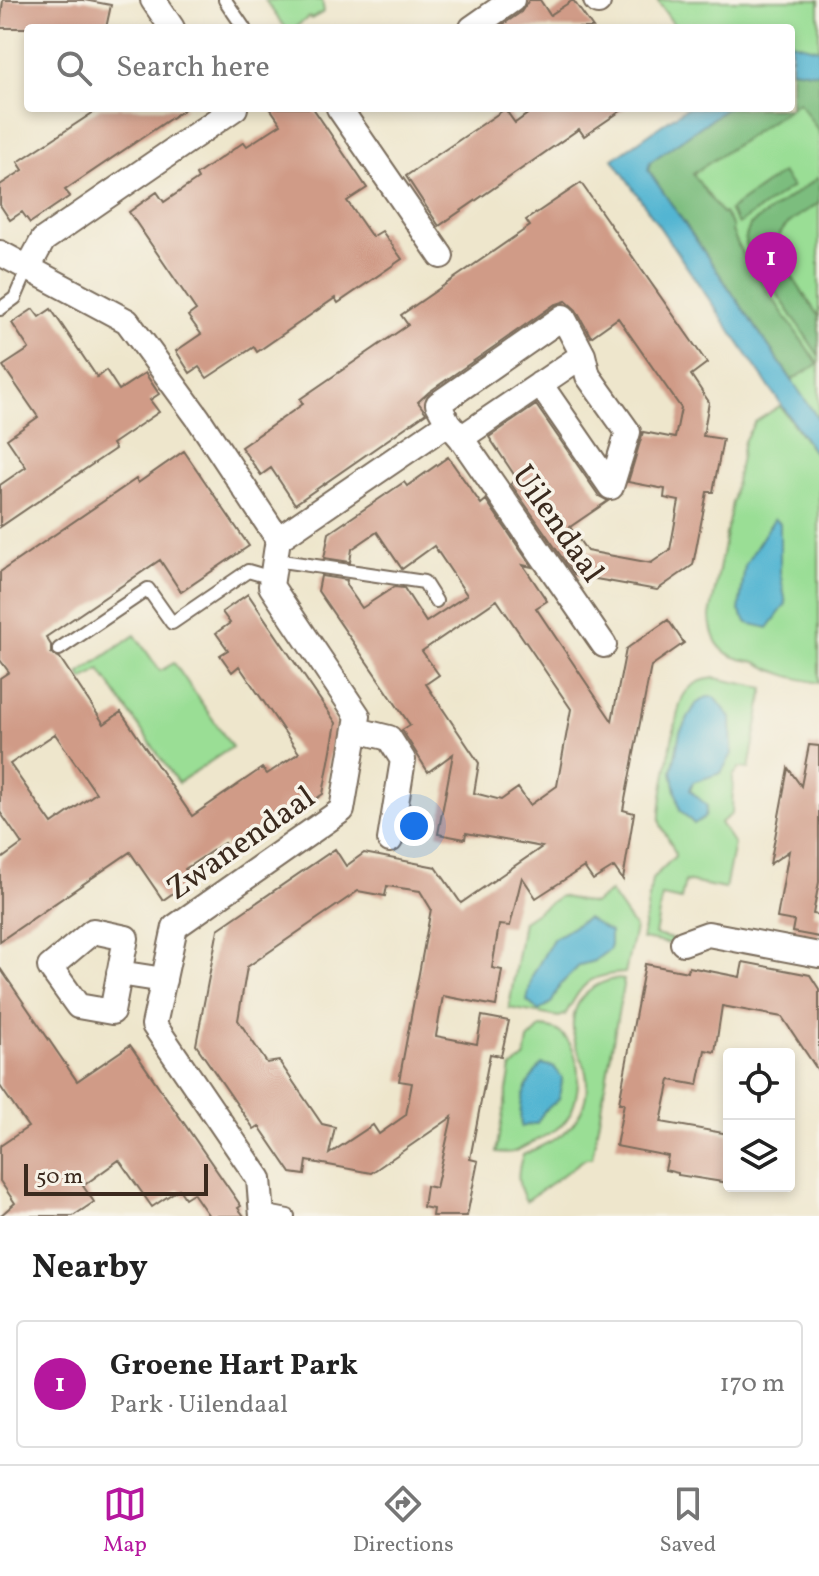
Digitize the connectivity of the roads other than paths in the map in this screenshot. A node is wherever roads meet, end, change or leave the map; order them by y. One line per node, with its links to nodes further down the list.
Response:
1 (153, 0): 4 (street)
2 (225, 0): 5 (lane)
3 (512, 0): 6 (street)
4 (169, 24)
5 (241, 24)
6 (478, 24)
7 (226, 112): 11 (street)
8 (342, 112): 10 (street)
9 (0, 253): 11 (street)
10 (441, 256)
11 (28, 268): 12 (lane); 16 (street)
12 (0, 309)
13 (583, 355): 14 (street); 14 (street, Uilendaal); 15 (street, Uilendaal)
14 (540, 384): 15 (street)
15 (455, 430): 16 (street); 18 (street, Uilendaal)
16 (275, 559): 17 (lane); 19 (lane); 20 (street)
17 (436, 601)
18 (604, 645)
19 (59, 649)
20 (357, 730): 21 (street); 25 (street, Zwanendaal)
21 (390, 840)
22 (683, 943): 23 (street)
23 (819, 955)
24 (119, 973): 25 (street)
25 (164, 980): 26 (street, Zwanendaal)
26 (262, 1214): 27 (lane)
27 (288, 1216)

